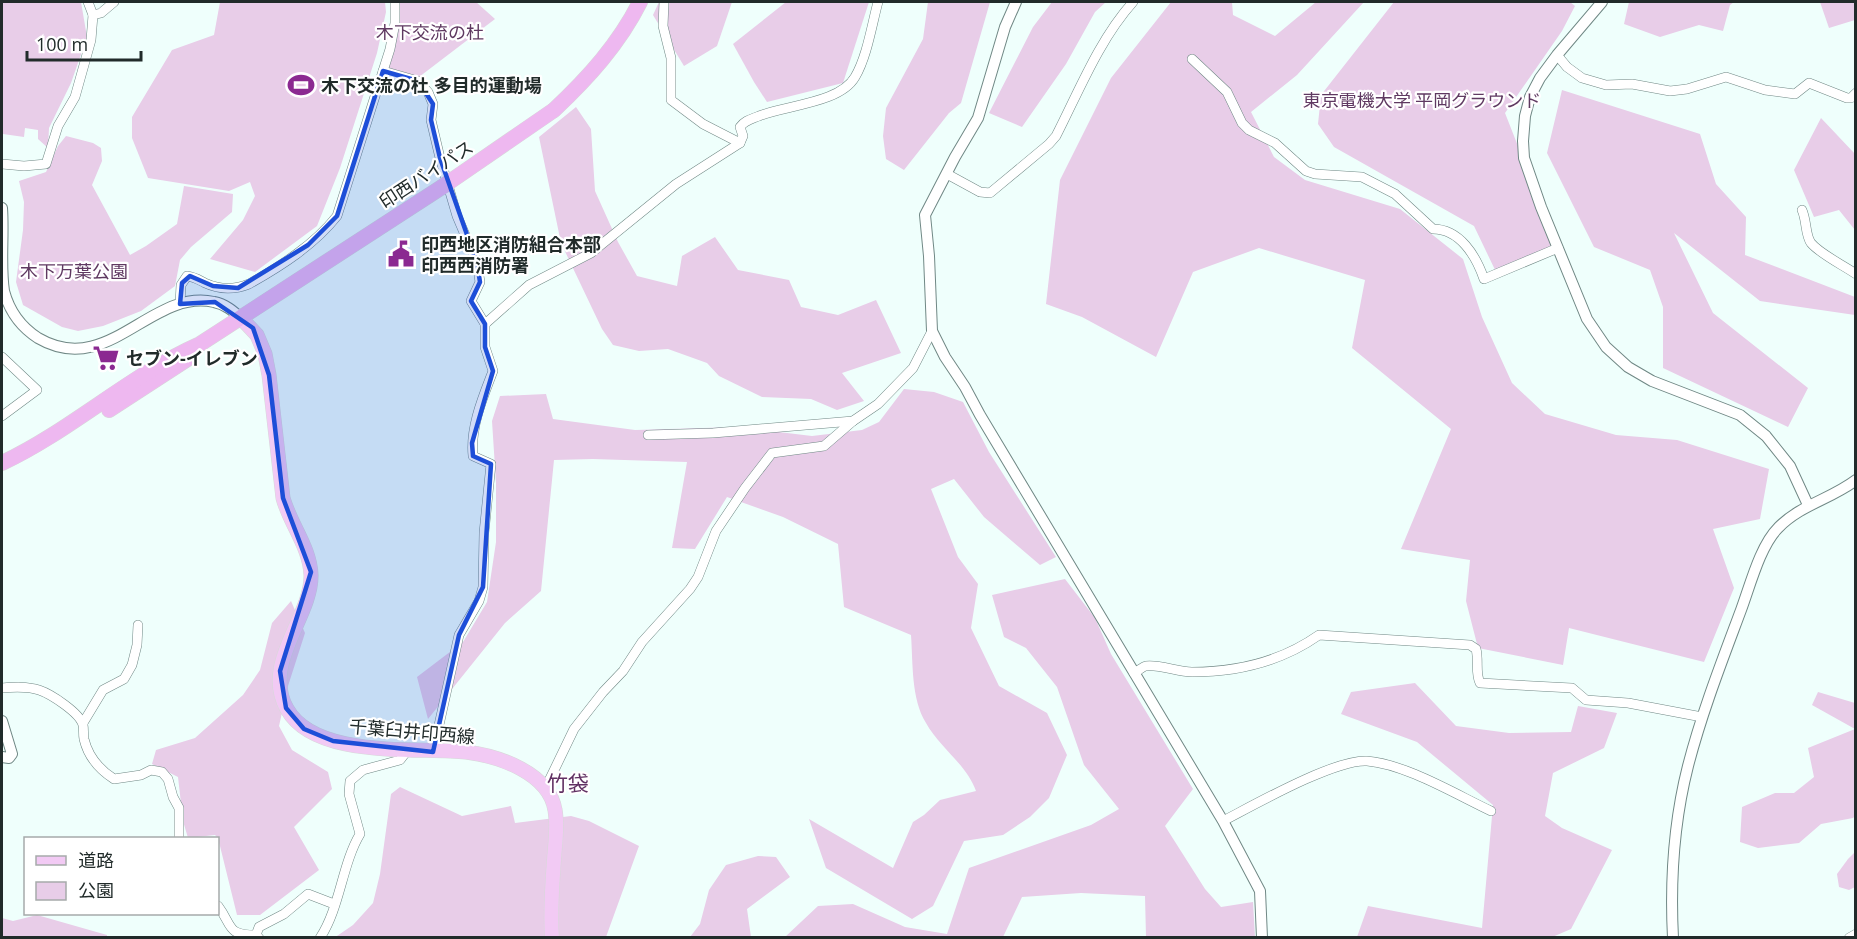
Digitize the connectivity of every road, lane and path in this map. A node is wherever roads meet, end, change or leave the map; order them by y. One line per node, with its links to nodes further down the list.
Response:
1 (88, 2): 10 (street)
2 (114, 2): 10 (street)
3 (395, 2): 13 (street)
4 (640, 2): 24 (highway, 印西バイパス, bridge)
5 (664, 2): 15 (street)
6 (878, 2): 15 (street)
7 (1016, 2): 17 (street)
8 (1133, 2): 17 (street)
9 (1602, 2): 11 (street)
10 (93, 15): 16 (street)
11 (1557, 55): 14 (street); 20 (street)
12 (1192, 59): 20 (street)
13 (383, 72): 23 (street); 25 (street)
14 (1856, 93)
15 (740, 143): 25 (street)
16 (2, 164)
17 (947, 174): 26 (street)
18 (2, 208): 21 (street)
19 (1802, 210): 22 (street)
20 (1558, 248): 35 (street)
21 (2, 254): 23 (street)
22 (1856, 274)
23 (180, 304): 24 (street)
24 (241, 318): 27 (highway, 印西バイパス); 42 (main road, 千葉臼井印西線)
25 (485, 324): 43 (street)
26 (932, 331): 30 (street); 37 (street)
27 (200, 344): 32 (highway, 印西バイパス); 33 (highway, 印西バイパス)
28 (2, 357): 29 (street)
29 (4, 411)
30 (853, 421): 31 (street); 45 (street)
31 (648, 435)
32 (2, 463)
33 (2, 474)
34 (1856, 480): 35 (street)
35 (1808, 505): 39 (street)
36 (138, 625): 41 (street)
37 (1134, 673): 39 (street); 47 (street)
38 (2, 688): 41 (street)
39 (1702, 717): 56 (street)
40 (2, 721): 44 (street)
41 (83, 723): 48 (street)
42 (407, 751): 43 (main road, 千葉臼井印西線); 49 (street)
43 (433, 752): 45 (main road, 千葉臼井印西線)
44 (2, 757)
45 (545, 789): 54 (main road, 千葉臼井印西線)
46 (1491, 811): 47 (street)
47 (1223, 821): 55 (street)
48 (179, 837)
49 (334, 904): 52 (street); 53 (street)
50 (219, 908): 52 (street)
51 (1856, 934): 57 (street)
52 (257, 936)
53 (320, 938)
54 (552, 938)
55 (1262, 938)
56 (1673, 938)
57 (1849, 938)

